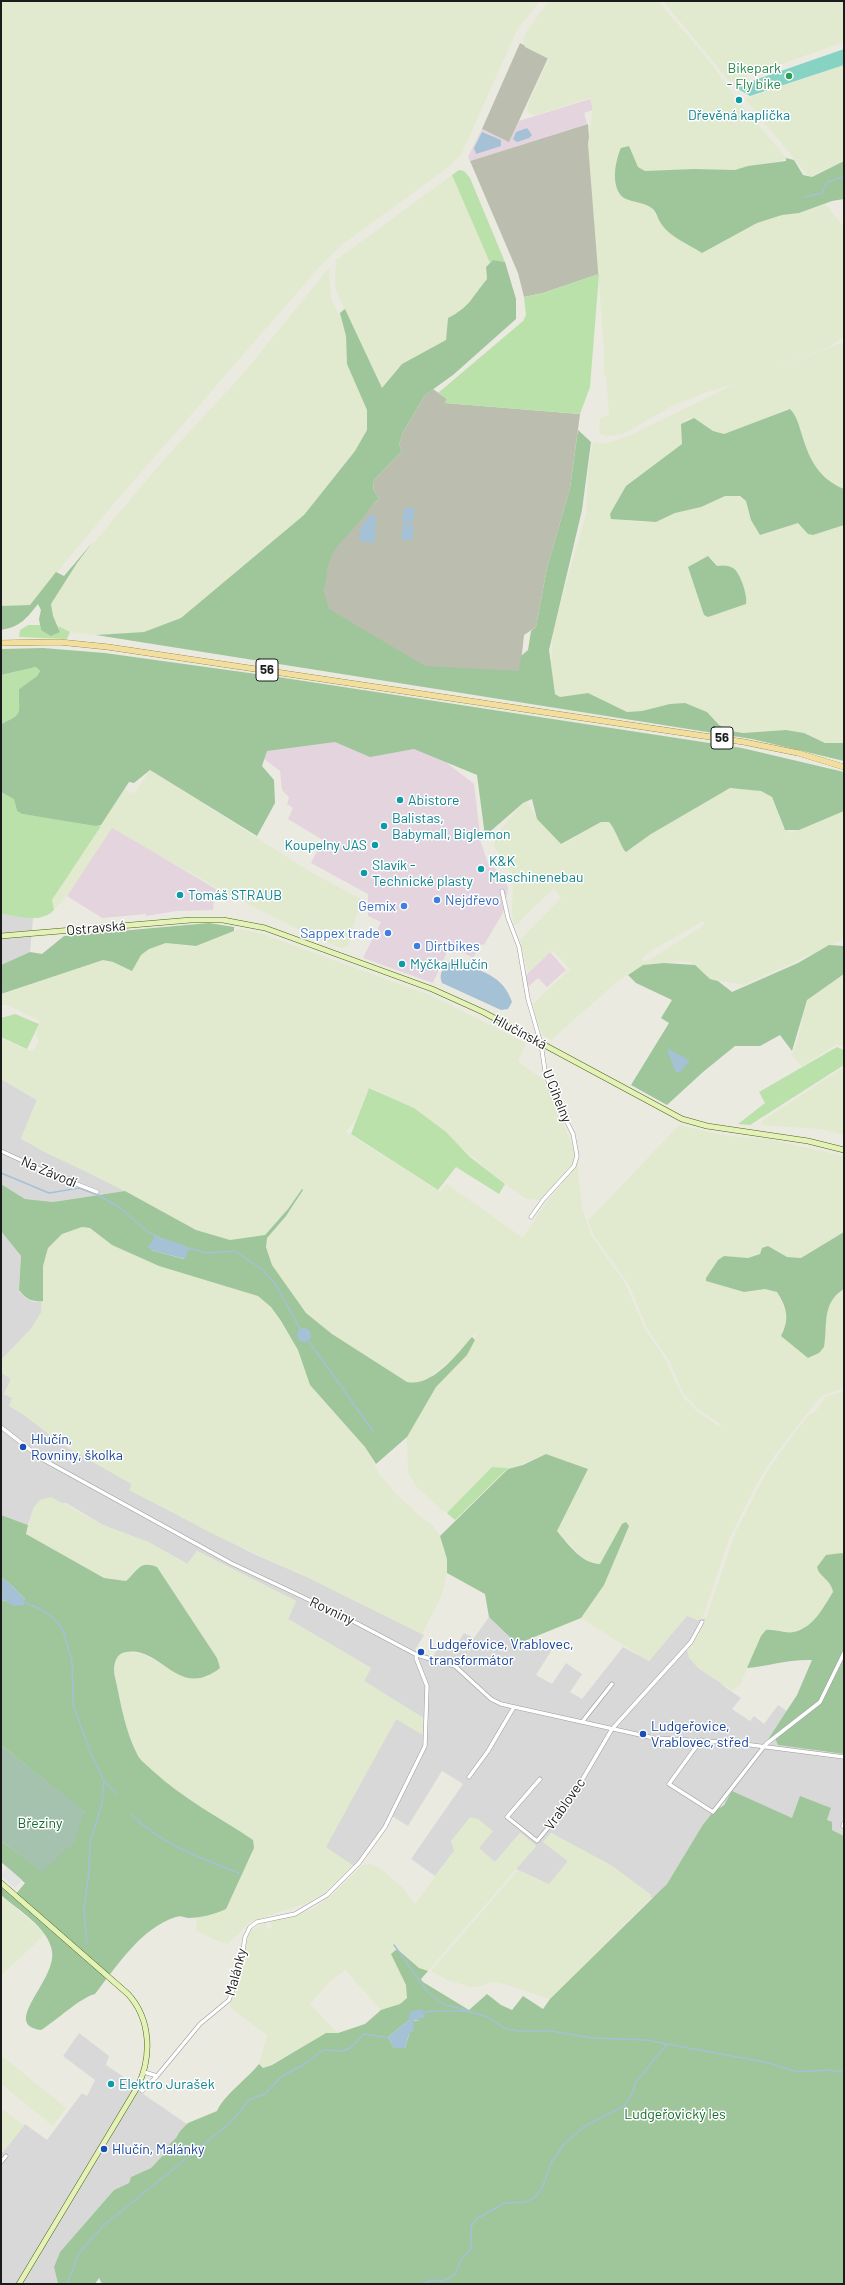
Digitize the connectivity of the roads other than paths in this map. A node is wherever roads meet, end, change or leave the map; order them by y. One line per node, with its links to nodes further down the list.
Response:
1 (1, 643): 2 (main road, 56)
2 (844, 767)
3 (502, 891): 6 (street, U Cihelny)
4 (191, 920): 5 (street, Ostravská); 6 (street, Hlučínská)
5 (1, 936)
6 (541, 1044): 7 (street, Hlučínská); 10 (street, U Cihelny)
7 (844, 1150)
8 (1, 1151): 9 (street, Na Závodí)
9 (97, 1192)
10 (530, 1217)
11 (1, 1427): 14 (street, Rovniny)
12 (702, 1622): 18 (street, Vrablovec)
13 (844, 1653): 20 (street)
14 (417, 1655): 16 (street); 26 (street, Malánky)
15 (612, 1684): 17 (street)
16 (514, 1707): 17 (street); 22 (street)
17 (582, 1722): 18 (street)
18 (612, 1729): 19 (street); 23 (street, Vrablovec)
19 (702, 1740): 20 (street); 20 (street)
20 (764, 1747): 21 (street)
21 (844, 1757)
22 (469, 1777)
23 (540, 1778)
24 (1, 1883): 25 (street)
25 (144, 2072): 26 (street); 30 (street)
26 (157, 2076): 27 (street)
27 (142, 2091)
28 (6, 2156): 29 (street)
29 (1, 2162)
30 (18, 2284)

